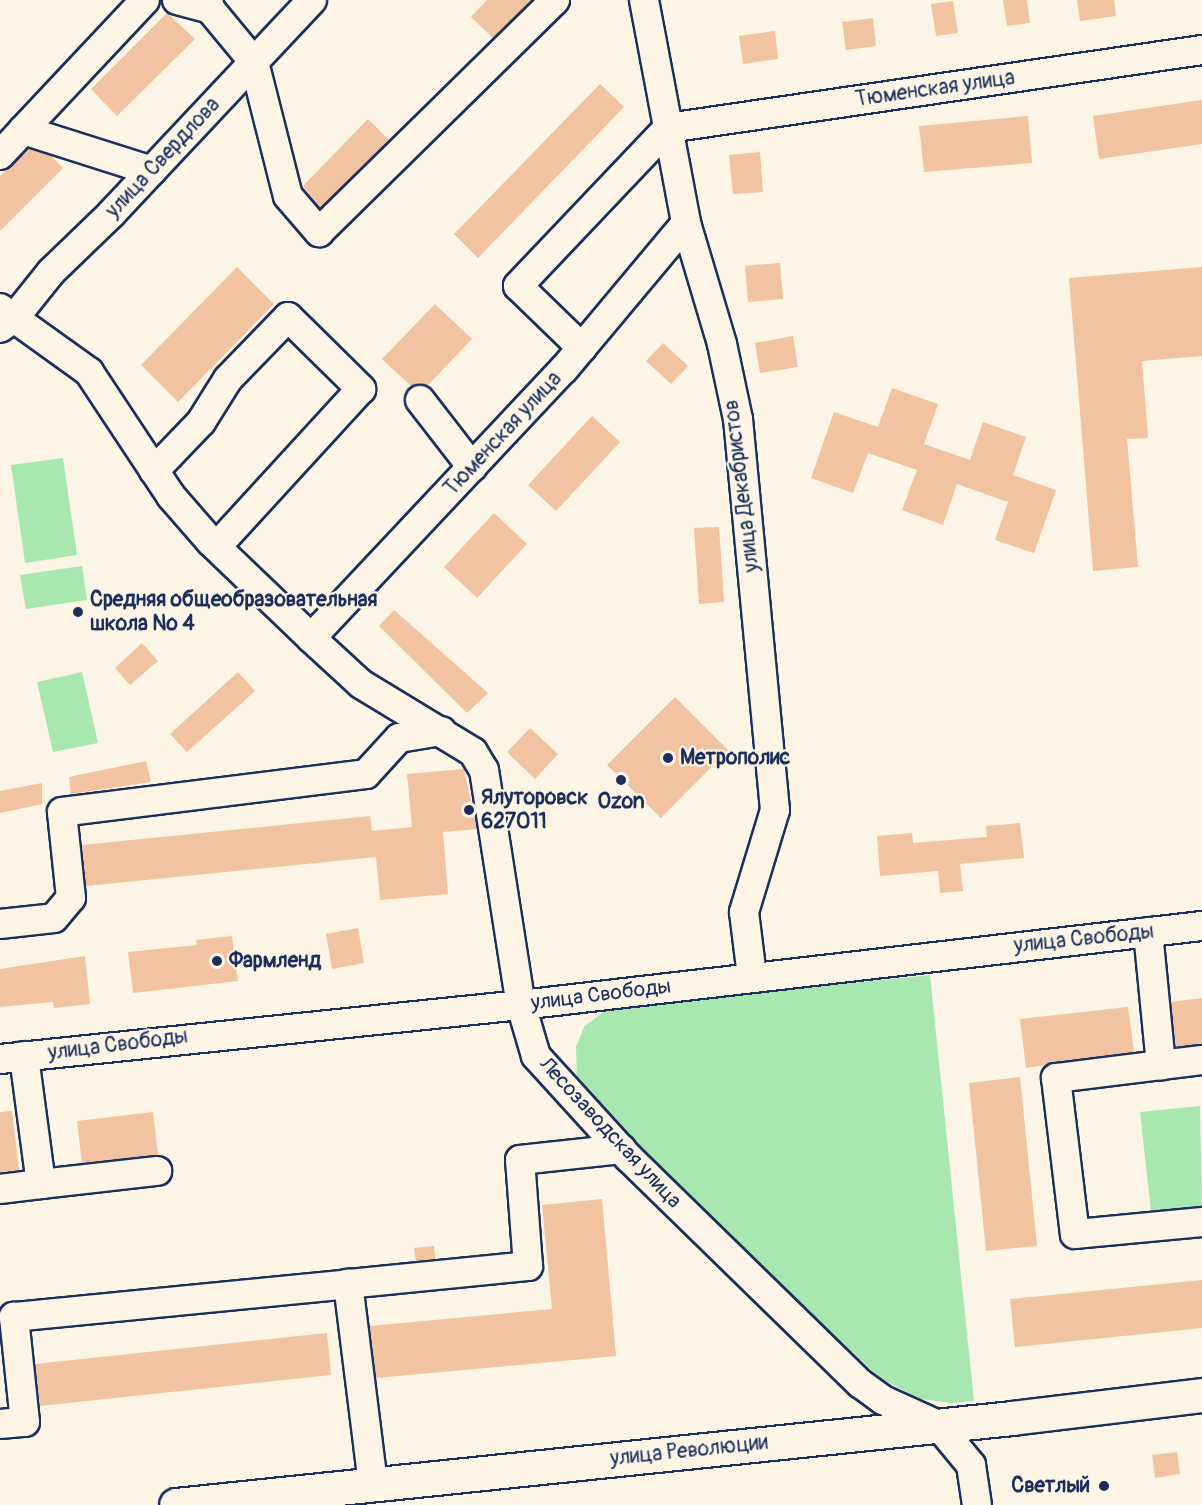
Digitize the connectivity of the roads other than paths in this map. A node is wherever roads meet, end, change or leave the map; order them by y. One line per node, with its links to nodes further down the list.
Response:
1 (145, 0): 10 (street)
2 (177, 0): 6 (street)
3 (312, 0): 8 (street, улица Свердлова)
4 (555, 0): 8 (street)
5 (644, 0): 9 (street, улица Декабристов)
6 (209, 5): 8 (street)
7 (1202, 50): 9 (street, Тюменская улица)
8 (254, 62): 12 (street, улица Свердлова)
9 (668, 128): 13 (street, улица Декабристов); 15 (street)
10 (23, 130): 11 (street); 12 (street)
11 (0, 155)
12 (152, 171): 14 (street, улица Свердлова)
13 (686, 223): 15 (street, Тюменская улица); 25 (street, улица Декабристов)
14 (5, 317): 18 (street, Лесозаводская улица)
15 (582, 348): 17 (street, Тюменская улица)
16 (420, 400): 17 (street)
17 (472, 467): 20 (street, Тюменская улица)
18 (154, 471): 19 (street, Лесозаводская улица); 19 (street)
19 (216, 547): 20 (street, Лесозаводская улица)
20 (311, 638): 21 (street, Лесозаводская улица)
21 (441, 731): 22 (street); 26 (street, Лесозаводская улица)
22 (0, 924)
23 (1202, 926): 24 (street, улица Свободы)
24 (1148, 932): 25 (street, улица Свободы); 29 (street)
25 (752, 976): 26 (street, улица Свободы)
26 (521, 1005): 27 (street, улица Свободы); 30 (street, Лесозаводская улица)
27 (12, 1058): 32 (street)
28 (1202, 1060): 29 (street)
29 (1161, 1065): 34 (street)
30 (621, 1149): 35 (street); 38 (street, Лесозаводская улица)
31 (157, 1170): 32 (street)
32 (41, 1184): 33 (street)
33 (0, 1189)
34 (1202, 1222)
35 (348, 1284): 37 (street); 39 (street)
36 (1202, 1395): 38 (main road, улица Революции)
37 (0, 1424)
38 (938, 1425): 39 (main road, улица Революции); 41 (street, Лесозаводская улица)
39 (373, 1484): 40 (main road, улица Революции)
40 (176, 1505)
41 (977, 1505)

